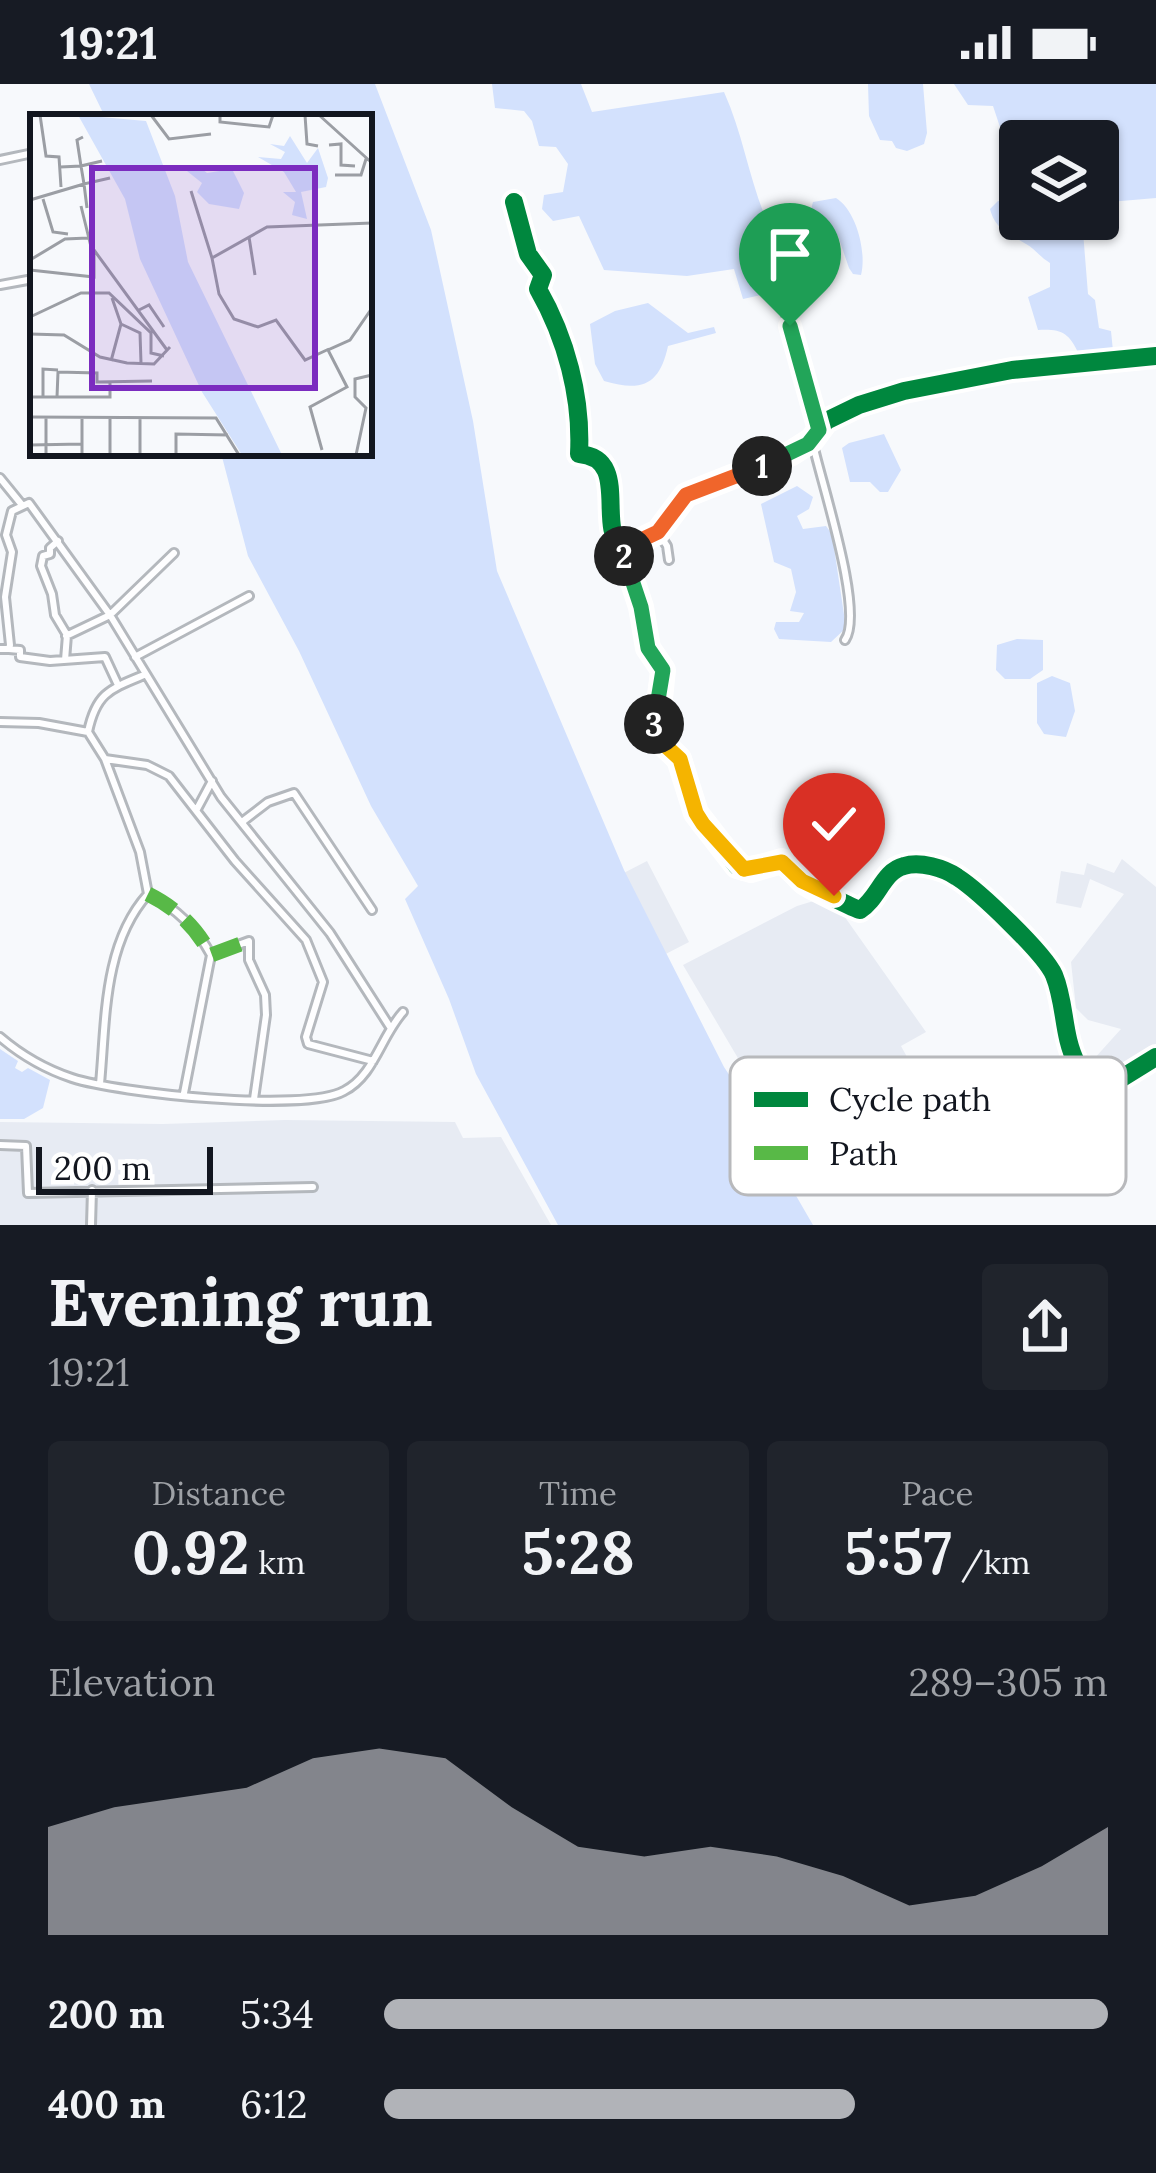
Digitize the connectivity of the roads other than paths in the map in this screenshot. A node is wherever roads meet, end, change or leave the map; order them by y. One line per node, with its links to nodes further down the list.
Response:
1 (30, 154): 2 (street)
2 (0, 160)
3 (514, 202): 15 (street)
4 (30, 280): 5 (street)
5 (0, 286)
6 (781, 302): 8 (street)
7 (1156, 356): 8 (street)
8 (819, 430): 9 (street)
9 (812, 440): 12 (street); 21 (street)
10 (0, 478): 11 (street)
11 (22, 505): 13 (street); 14 (street)
12 (658, 532): 15 (street); 17 (street)
13 (3, 533): 22 (street)
14 (58, 541): 19 (street); 20 (street)
15 (622, 549): 39 (street)
16 (174, 553): 19 (street)
17 (669, 560)
18 (249, 596): 23 (street)
19 (110, 615): 20 (street); 23 (street)
20 (66, 636): 24 (street)
21 (845, 640)
22 (4, 649): 24 (street)
23 (135, 657): 25 (street)
24 (65, 660): 26 (street)
25 (144, 675): 26 (street); 30 (street)
26 (119, 686): 28 (street)
27 (0, 722): 28 (street)
28 (88, 732): 29 (street)
29 (104, 759): 31 (street); 33 (street)
30 (212, 781): 31 (street); 32 (street)
31 (197, 809): 41 (street)
32 (242, 822): 34 (street); 37 (street)
33 (148, 893): 35 (street); 43 (street)
34 (372, 910)
35 (211, 955): 44 (street); 45 (street)
36 (403, 1012): 37 (street)
37 (390, 1027): 41 (street)
38 (0, 1037): 43 (street)
39 (1075, 1057)
40 (1156, 1057): 42 (street)
41 (373, 1060): 45 (street)
42 (1126, 1076)
43 (100, 1084): 44 (street)
44 (184, 1093): 45 (street)
45 (254, 1100)
46 (0, 1145): 48 (street)
47 (313, 1187): 48 (street)
48 (92, 1190): 49 (street)
49 (92, 1225)

